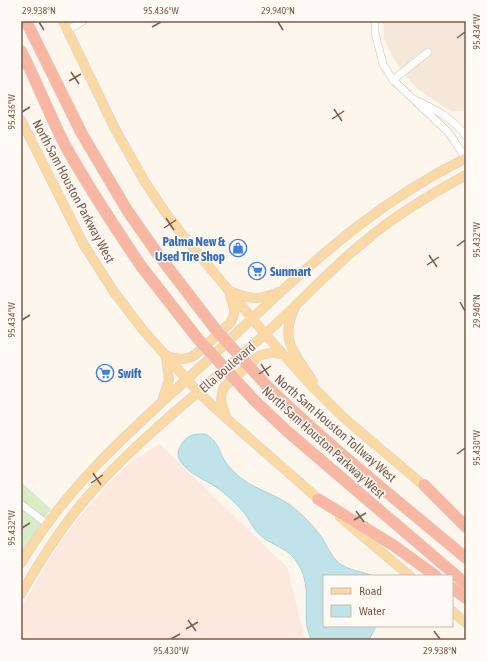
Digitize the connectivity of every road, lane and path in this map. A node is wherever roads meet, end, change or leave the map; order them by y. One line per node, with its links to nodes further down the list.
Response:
1 (26, 21): 37 (highway, North Sam Houston Tollway West, bridge)
2 (63, 21): 5 (main road)
3 (83, 21): 5 (street)
4 (375, 21): 8 (street)
5 (68, 30): 19 (main road)
6 (21, 52): 41 (highway, North Sam Houston Parkway West, bridge)
7 (428, 52): 8 (street)
8 (393, 80): 9 (street)
9 (414, 99): 11 (street); 12 (street)
10 (21, 120): 24 (main road, North Sam Houston Parkway West)
11 (466, 136)
12 (466, 158): 14 (main road, Ella Boulevard)
13 (466, 175): 15 (main road, Ella Boulevard)
14 (376, 213): 15 (main road); 16 (main road, Ella Boulevard)
15 (384, 226): 17 (main road, Ella Boulevard)
16 (326, 252): 17 (main road); 18 (main road, Ella Boulevard)
17 (338, 266): 20 (main road, Ella Boulevard)
18 (292, 282): 19 (main road); 21 (main road, Ella Boulevard)
19 (228, 291): 21 (main road); 24 (main road)
20 (297, 304): 22 (main road, Ella Boulevard); 27 (main road)
21 (252, 319): 22 (main road); 25 (main road, Ella Boulevard)
22 (264, 334): 23 (main road); 26 (main road, Ella Boulevard)
23 (282, 354): 27 (main road); 29 (main road)
24 (166, 356): 25 (main road, North Sam Houston Parkway West); 28 (main road)
25 (186, 379): 26 (main road, North Sam Houston Parkway West); 28 (main road, Ella Boulevard)
26 (198, 392): 29 (main road, North Sam Houston Parkway West); 36 (main road, Ella Boulevard)
27 (320, 394): 30 (main road)
28 (162, 400): 34 (main road, Ella Boulevard)
29 (226, 418): 31 (main road, North Sam Houston Parkway West)
30 (424, 485): 33 (main road); 35 (highway)
31 (318, 499): 39 (main road, North Sam Houston Parkway West); 40 (highway)
32 (21, 504): 34 (street)
33 (466, 521)
34 (47, 524): 36 (main road); 38 (main road, Ella Boulevard)
35 (466, 527)
36 (59, 533): 43 (main road, Ella Boulevard)
37 (466, 558)
38 (21, 563)
39 (409, 575)
40 (435, 575)
41 (466, 584)
42 (453, 589): 44 (highway)
43 (21, 594)
44 (466, 598)
45 (453, 613): 46 (main road)
46 (466, 623)

